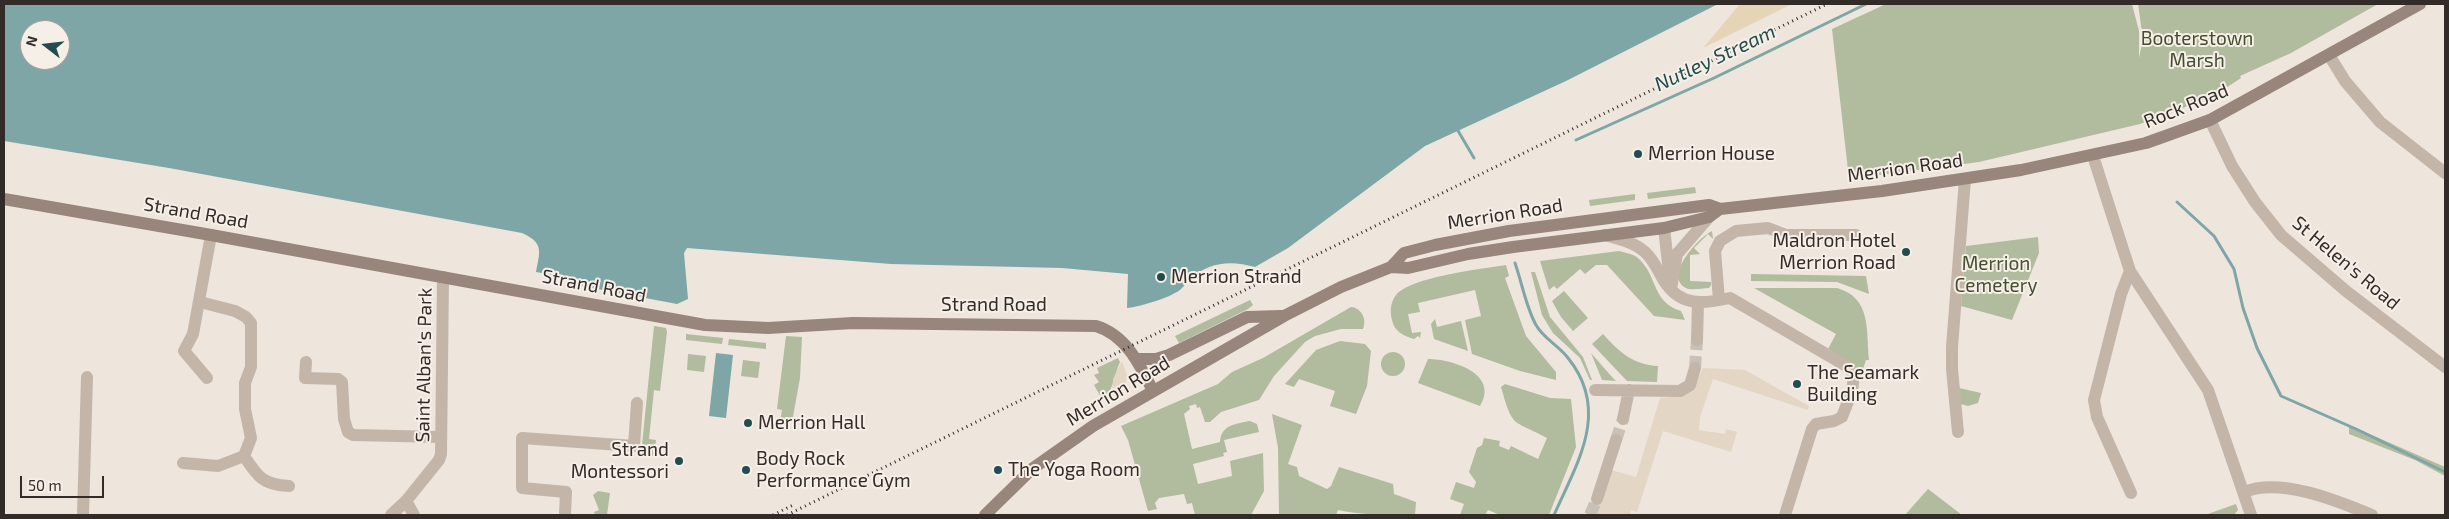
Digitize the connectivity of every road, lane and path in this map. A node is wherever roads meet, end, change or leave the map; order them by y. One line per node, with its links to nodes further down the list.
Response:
1 (2420, 4): 2 (main road, Rock Road)
2 (2328, 55): 3 (main road, Rock Road); 5 (street)
3 (2210, 120): 4 (main road, Rock Road); 26 (street, St Helen's Road)
4 (2093, 156): 6 (main road, Merrion Road); 16 (street)
5 (2445, 172)
6 (1965, 179): 8 (main road, Merrion Road); 35 (street)
7 (4, 200): 13 (main road, Strand Road)
8 (1720, 209): 9 (main road, Merrion Road); 10 (main road, Merrion Road)
9 (1661, 211): 11 (main road); 15 (main road, Merrion Road)
10 (1709, 217): 11 (main road, Merrion Road); 18 (street)
11 (1664, 228): 12 (main road, Merrion Road); 18 (street)
12 (1603, 234): 15 (main road, Merrion Road); 18 (street, Merrion Road)
13 (212, 235): 17 (main road, Strand Road); 20 (street)
14 (1856, 235): 19 (street)
15 (1391, 267): 22 (main road, Merrion Road)
16 (2130, 271): 41 (street); 42 (street)
17 (444, 277): 24 (main road, Strand Road); 36 (street, Saint Alban's Park)
18 (1671, 290): 21 (street)
19 (1719, 300): 21 (street); 50 (street)
20 (200, 302): 29 (street); 38 (street)
21 (1698, 304): 23 (street)
22 (1284, 316): 24 (main road, Merrion Road); 32 (main road, Merrion Road)
23 (1697, 340)
24 (1137, 359): 32 (main road, Strand Road)
25 (306, 362): 36 (street)
26 (2445, 367)
27 (1695, 368): 31 (street)
28 (86, 377): 45 (street)
29 (207, 378)
30 (1595, 390): 31 (street)
31 (1629, 390): 34 (street)
32 (1154, 391): 49 (main road, Merrion Road)
33 (637, 403): 48 (street)
34 (1622, 419)
35 (1958, 432)
36 (440, 437): 44 (street, Saint Alban's Park)
37 (1616, 440): 43 (street)
38 (244, 456): 39 (street); 40 (street)
39 (183, 463)
40 (290, 486)
41 (2131, 492)
42 (2244, 492): 51 (street); 52 (street)
43 (1597, 499)
44 (406, 502): 46 (street, Saint Alban's Park); 47 (street)
45 (83, 515)
46 (391, 515)
47 (414, 515)
48 (566, 515)
49 (985, 515)
50 (1785, 515)
51 (2252, 515)
52 (2372, 515)

